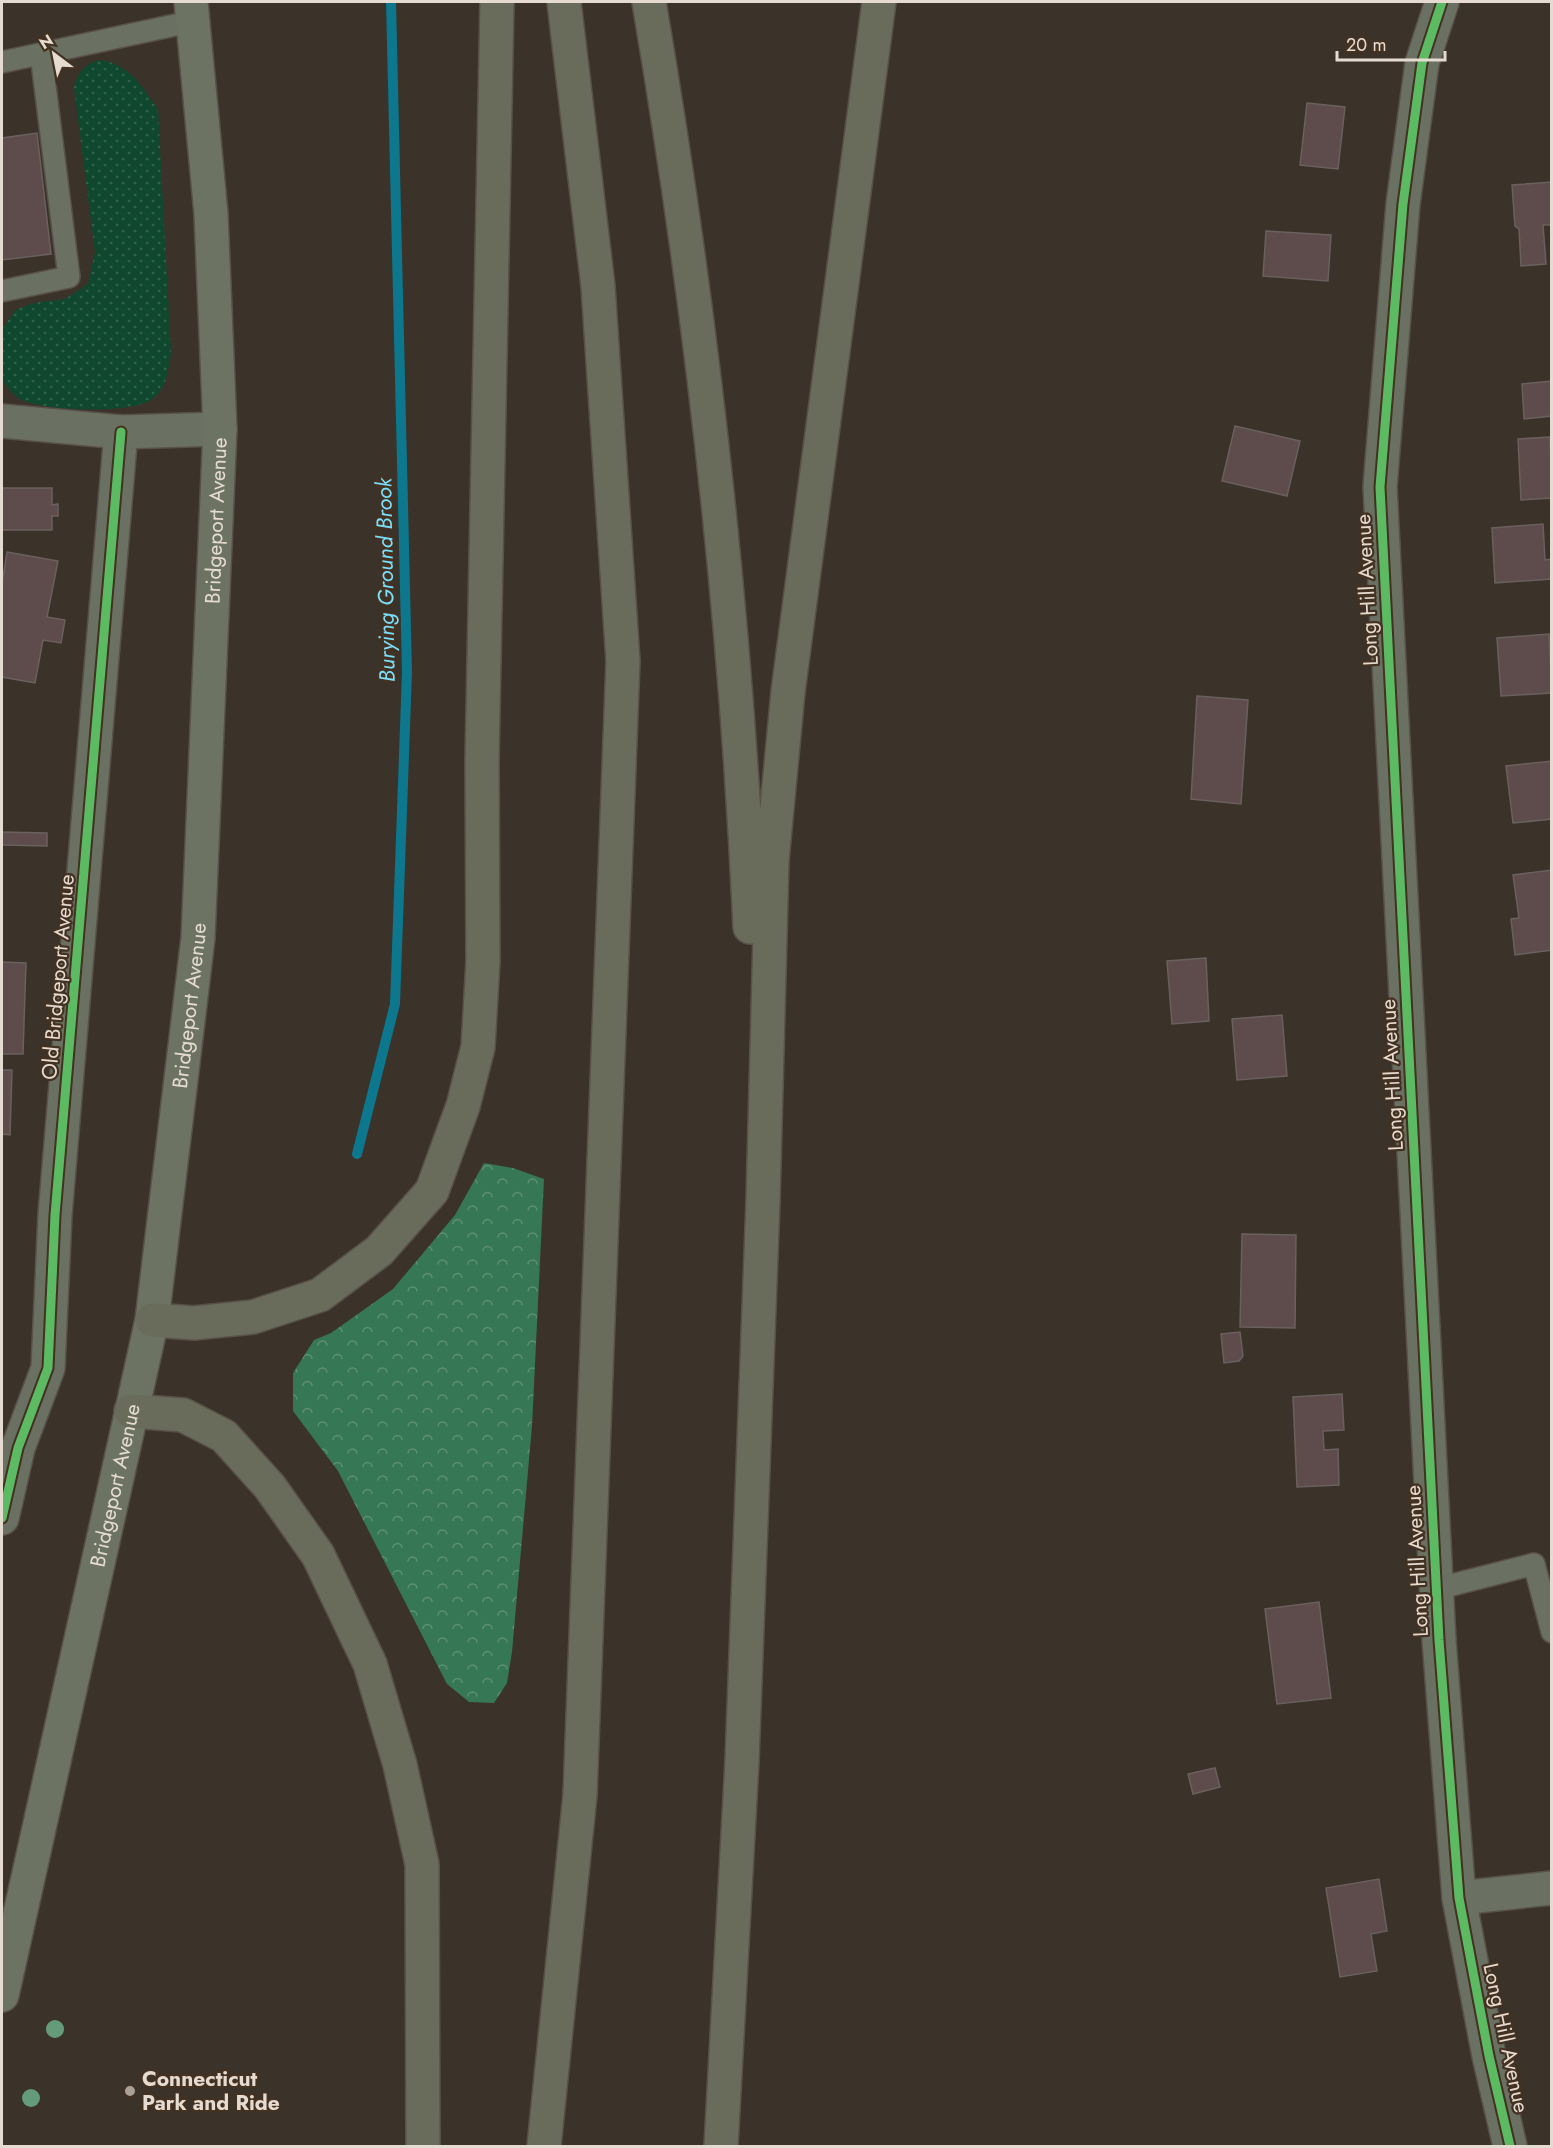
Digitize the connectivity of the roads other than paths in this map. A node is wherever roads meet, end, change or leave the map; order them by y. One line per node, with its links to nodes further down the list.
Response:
1 (497, 2): 14 (highway)
2 (564, 2): 25 (highway)
3 (649, 2): 13 (highway)
4 (879, 2): 13 (highway)
5 (1442, 2): 19 (street, Long Hill Avenue)
6 (193, 11): 7 (lane); 11 (main road, Bridgeport Avenue)
7 (41, 54): 8 (lane); 9 (lane)
8 (2, 62)
9 (2, 291)
10 (2, 421): 12 (street)
11 (220, 429): 12 (street); 14 (main road, Bridgeport Avenue)
12 (121, 432): 16 (street, Old Bridgeport Avenue)
13 (763, 1201): 26 (highway)
14 (152, 1320): 15 (main road, Bridgeport Avenue)
15 (131, 1411): 23 (main road, Bridgeport Avenue); 24 (highway)
16 (10, 1446): 17 (street, Old Bridgeport Avenue)
17 (2, 1518)
18 (1543, 1559): 19 (lane); 20 (lane)
19 (1436, 1589): 22 (street, Long Hill Avenue)
20 (1551, 1632)
21 (1551, 1888): 22 (street)
22 (1459, 1898): 27 (street, Long Hill Avenue)
23 (2, 1995)
24 (423, 2146)
25 (544, 2146)
26 (721, 2146)
27 (1510, 2146)

